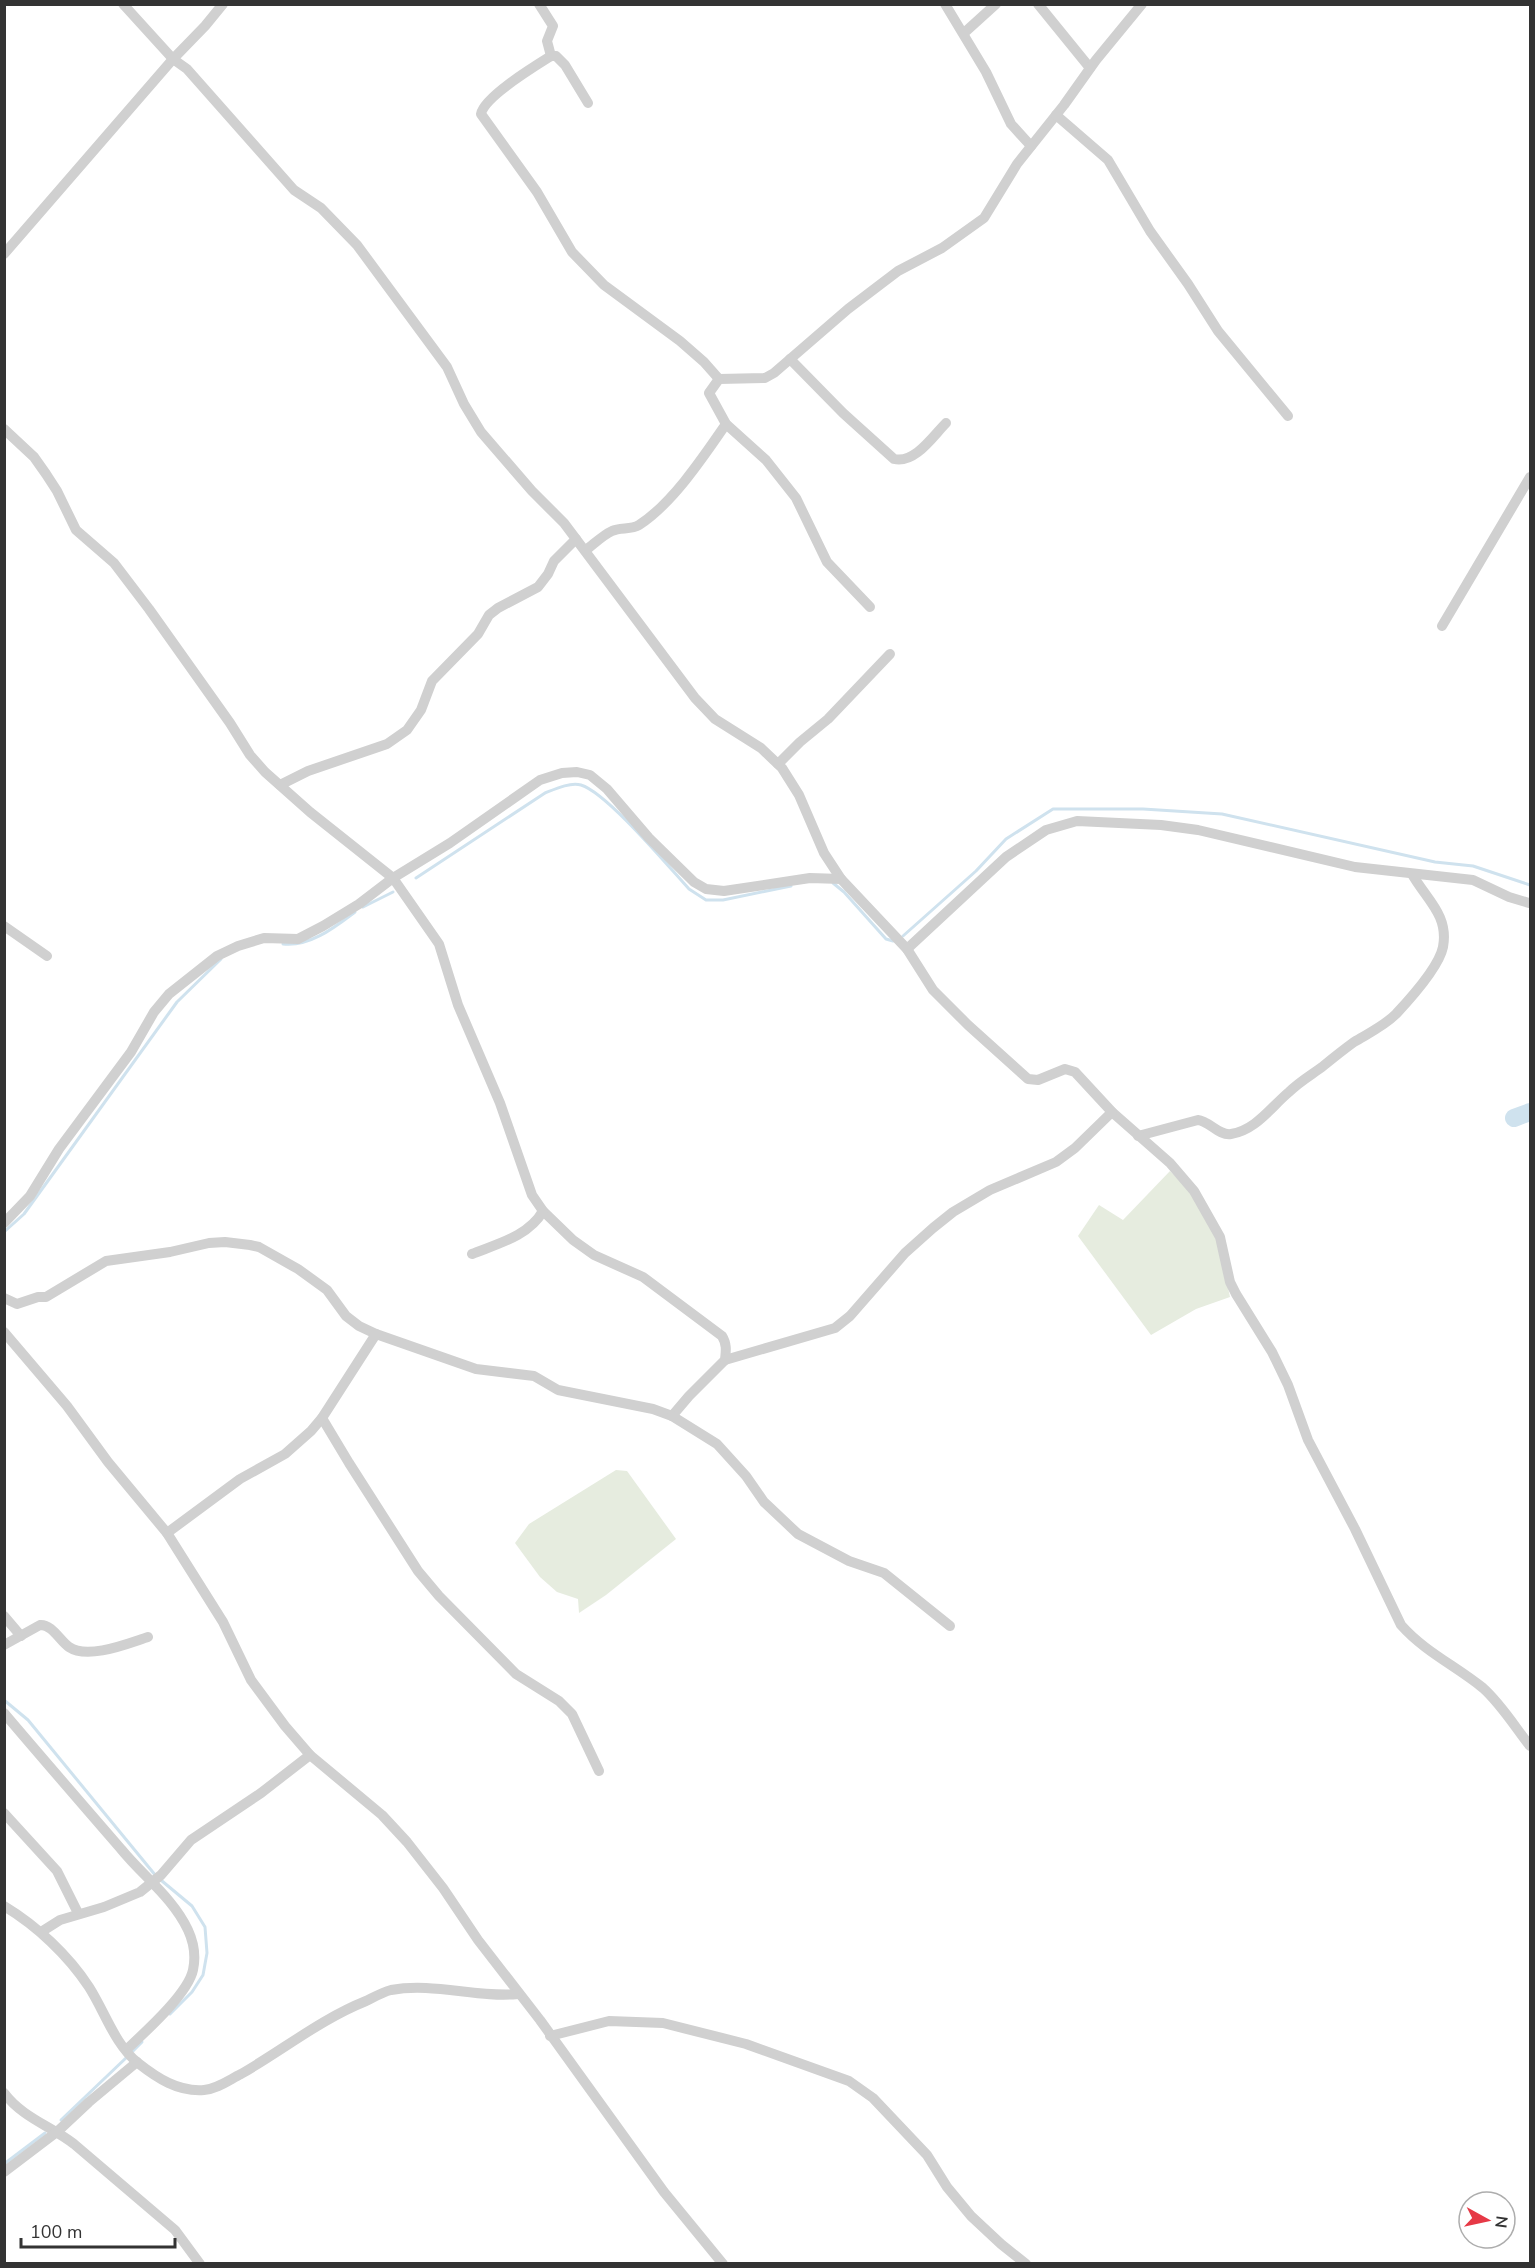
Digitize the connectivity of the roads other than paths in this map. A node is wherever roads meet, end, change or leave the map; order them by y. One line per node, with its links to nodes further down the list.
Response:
1 (123, 4): 10 (street)
2 (223, 4): 10 (street)
3 (539, 4): 9 (street)
4 (945, 4): 8 (street)
5 (996, 4): 8 (street)
6 (1038, 4): 11 (street)
7 (1142, 4): 11 (street)
8 (964, 33): 14 (street)
9 (551, 56): 12 (street); 17 (street)
10 (173, 59): 15 (street); 23 (street)
11 (1090, 68): 13 (street)
12 (588, 103)
13 (1056, 115): 14 (street); 18 (street)
14 (1031, 146): 16 (street)
15 (4, 254)
16 (790, 359): 17 (street); 19 (street)
17 (719, 379): 20 (street)
18 (1288, 416)
19 (946, 423)
20 (726, 424): 24 (street); 25 (street)
21 (4, 429): 29 (street)
22 (1530, 477): 26 (street)
23 (576, 539): 24 (street); 29 (street)
24 (586, 550): 28 (street)
25 (870, 607)
26 (1442, 626)
27 (890, 654): 28 (street)
28 (778, 764): 32 (street)
29 (280, 785): 31 (street)
30 (1413, 874): 33 (street); 35 (street); 38 (street)
31 (393, 878): 32 (street); 39 (street); 40 (street)
32 (841, 879): 35 (street)
33 (1529, 903)
34 (4, 926): 36 (street)
35 (907, 949): 37 (street)
36 (47, 956)
37 (1112, 1112): 38 (street); 45 (street)
38 (1138, 1136): 55 (street)
39 (543, 1211): 41 (street); 45 (street)
40 (4, 1223)
41 (472, 1254)
42 (4, 1298): 44 (street)
43 (4, 1332): 48 (street)
44 (376, 1334): 46 (street); 47 (street)
45 (725, 1360): 46 (street)
46 (672, 1416): 50 (street)
47 (322, 1418): 48 (street); 57 (street)
48 (167, 1533): 56 (street)
49 (4, 1616): 51 (street)
50 (950, 1626)
51 (21, 1636): 52 (street); 53 (street)
52 (148, 1637)
53 (4, 1645)
54 (4, 1713): 59 (street)
55 (1530, 1746)
56 (310, 1755): 59 (street); 63 (street)
57 (599, 1771)
58 (4, 1813): 61 (street)
59 (156, 1880): 61 (street); 65 (street)
60 (4, 1906): 62 (street)
61 (78, 1913): 62 (street)
62 (41, 1932): 65 (street)
63 (519, 1994): 64 (street); 65 (street)
64 (550, 2036): 70 (street); 71 (street)
65 (130, 2056): 67 (street)
66 (4, 2093): 67 (street)
67 (58, 2131): 68 (street); 69 (street)
68 (4, 2172)
69 (200, 2264)
70 (723, 2264)
71 (1026, 2264)

